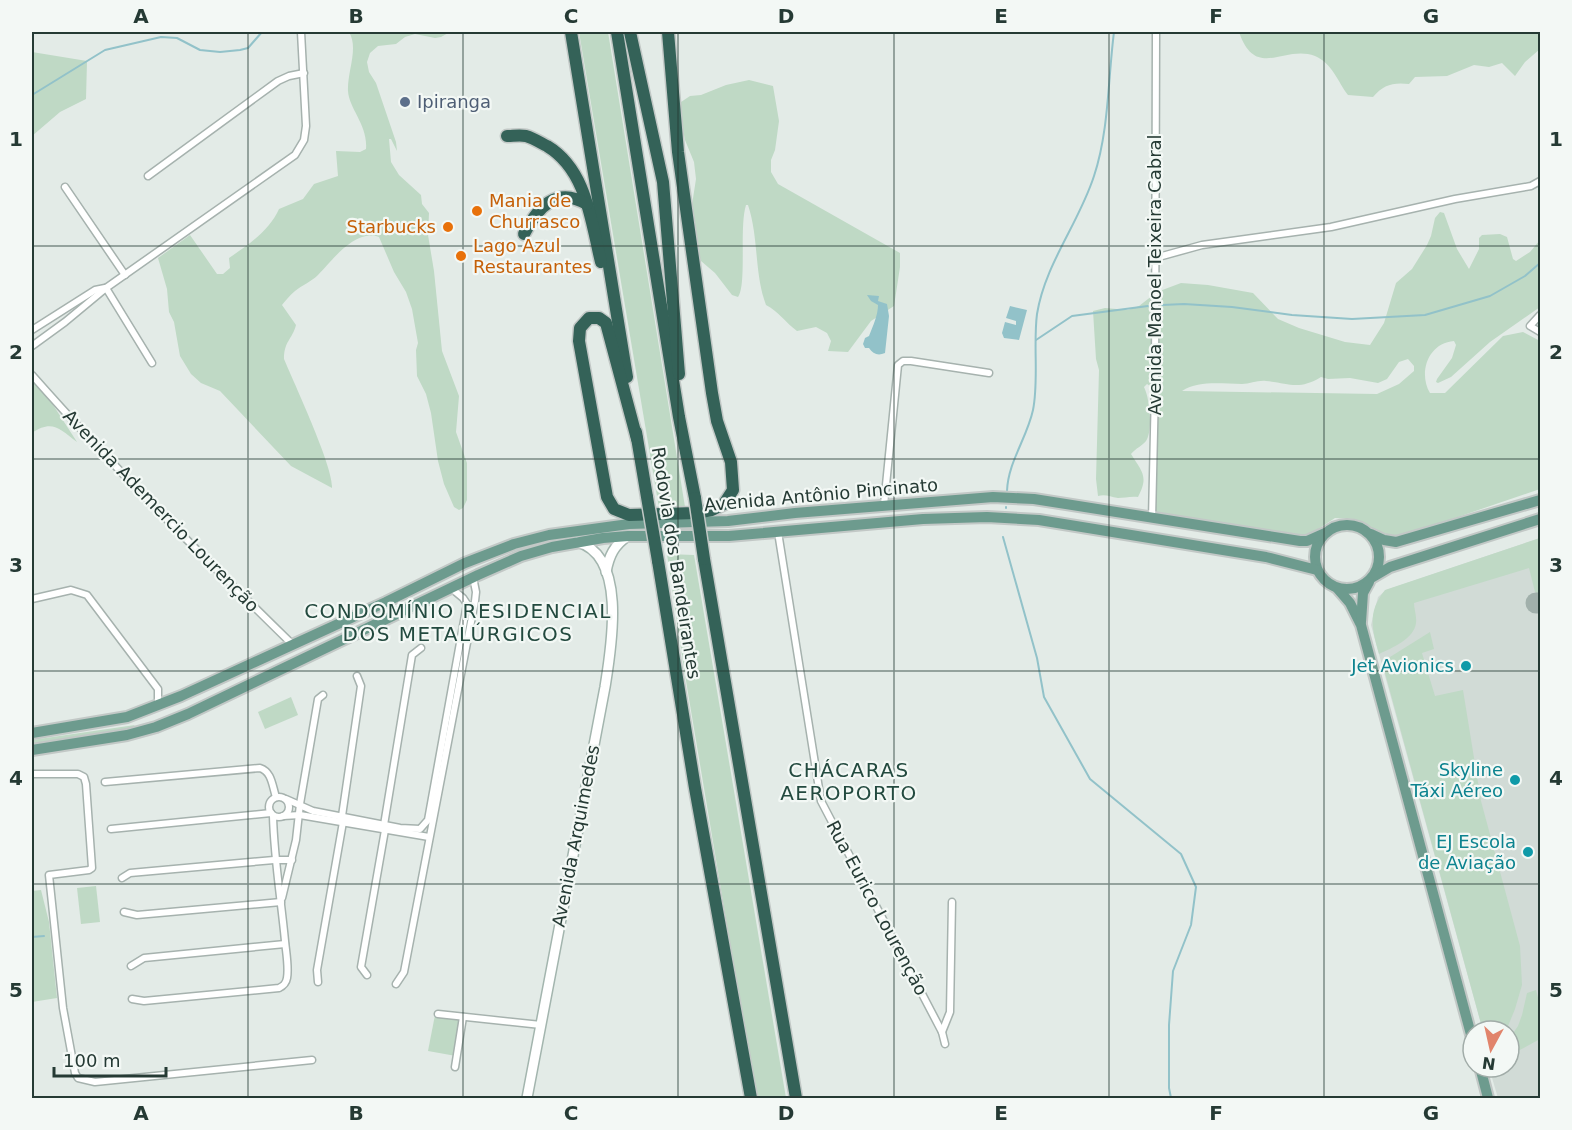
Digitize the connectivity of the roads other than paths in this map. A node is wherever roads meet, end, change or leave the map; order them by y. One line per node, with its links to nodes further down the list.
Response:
1 (301, 32): 7 (street)
2 (571, 32): 17 (highway, Rodovia dos Bandeirantes)
3 (617, 32): 25 (highway, Rodovia dos Bandeirantes)
4 (630, 32): 25 (highway)
5 (668, 32): 26 (highway)
6 (1156, 32): 14 (street, Avenida Manoel Teixeira Cabral)
7 (304, 73): 9 (street); 15 (street)
8 (507, 136): 12 (highway)
9 (148, 176)
10 (1540, 181): 14 (street)
11 (65, 187): 15 (street)
12 (587, 204): 13 (highway); 17 (highway)
13 (524, 234)
14 (1155, 258): 31 (street, Avenida Manoel Teixeira Cabral)
15 (126, 274): 16 (street)
16 (106, 288): 19 (street); 21 (street); 22 (street)
17 (614, 297): 26 (highway, Rodovia dos Bandeirantes)
18 (1540, 315): 20 (street)
19 (32, 330)
20 (1540, 333)
21 (32, 346)
22 (152, 363)
23 (989, 373): 29 (street)
24 (32, 375): 49 (street, Avenida Ademercio Lourenção)
25 (679, 417): 94 (highway, Rodovia dos Bandeirantes, bridge)
26 (637, 438): 93 (highway, Rodovia dos Bandeirantes, bridge)
27 (977, 499): 29 (main road, Avenida Antônio Pincinato); 30 (main road); 31 (main road, Avenida Antônio Pincinato)
28 (1540, 500): 35 (main road, Avenida Antônio Pincinato)
29 (884, 505): 33 (main road); 41 (main road, Avenida Antônio Pincinato)
30 (923, 519): 33 (main road, Avenida Antônio Pincinato); 38 (main road, Avenida Antônio Pincinato)
31 (1152, 519): 36 (main road, Avenida Antônio Pincinato); 38 (main road)
32 (1540, 519): 44 (main road)
33 (899, 521): 34 (main road, Avenida Antônio Pincinato)
34 (778, 532): 37 (main road, Avenida Antônio Pincinato); 87 (street, Rua Eurico Lourenção)
35 (1368, 532): 36 (main road, Avenida Antônio Pincinato); 44 (main road)
36 (1325, 533): 40 (main road)
37 (628, 536): 39 (main road, Avenida Antônio Pincinato); 42 (main road)
38 (1164, 540): 40 (main road, Avenida Antônio Pincinato)
39 (575, 542): 42 (main road, Avenida Arquimedes); 43 (main road, Avenida Antônio Pincinato)
40 (1317, 570): 46 (main road, Avenida Antônio Pincinato)
41 (446, 572): 43 (main road); 49 (main road, Avenida Antônio Pincinato)
42 (606, 572): 86 (main road, Avenida Arquimedes)
43 (473, 577): 45 (main road, Avenida Antônio Pincinato); 70 (street)
44 (1371, 579): 46 (main road); 48 (main road)
45 (451, 588): 54 (main road, Avenida Antônio Pincinato); 68 (street)
46 (1336, 588): 48 (main road, Avenida Antônio Pincinato)
47 (32, 599): 55 (street)
48 (1362, 625): 85 (main road)
49 (293, 645): 52 (main road, Avenida Antônio Pincinato)
50 (421, 648): 68 (street)
51 (357, 676): 67 (street)
52 (223, 677): 54 (main road); 55 (main road, Avenida Antônio Pincinato)
53 (323, 695): 63 (street)
54 (214, 701): 56 (main road, Avenida Antônio Pincinato)
55 (158, 705): 56 (main road); 57 (main road, Avenida Antônio Pincinato)
56 (156, 727): 58 (main road, Avenida Antônio Pincinato)
57 (32, 733)
58 (32, 750)
59 (32, 774): 89 (street)
60 (105, 782): 61 (street)
61 (276, 797): 62 (street); 64 (street)
62 (286, 799): 63 (street); 66 (street)
63 (300, 804): 65 (street); 67 (street)
64 (272, 815): 66 (street); 69 (street); 71 (street)
65 (300, 815): 66 (street); 67 (street); 72 (street)
66 (283, 816)
67 (342, 819): 68 (street); 80 (street)
68 (385, 827): 70 (street); 79 (street)
69 (111, 829)
70 (429, 837): 81 (street)
71 (274, 860): 72 (street); 73 (street); 74 (street)
72 (292, 860): 74 (street)
73 (123, 878)
74 (281, 900): 76 (street); 77 (street)
75 (952, 902): 87 (street, Rua Eurico Lourenção)
76 (124, 912)
77 (285, 944): 78 (street); 82 (street)
78 (130, 966)
79 (367, 975)
80 (318, 982)
81 (396, 984)
82 (132, 999)
83 (438, 1014): 84 (street)
84 (463, 1017): 86 (street); 90 (street)
85 (1467, 1019)
86 (541, 1025): 92 (main road, Avenida Arquimedes)
87 (942, 1032): 88 (street, Rua Eurico Lourenção)
88 (945, 1044)
89 (312, 1060)
90 (455, 1067)
91 (1483, 1079): 95 (main road)
92 (527, 1098)
93 (751, 1098)
94 (796, 1098)
95 (1488, 1098)

